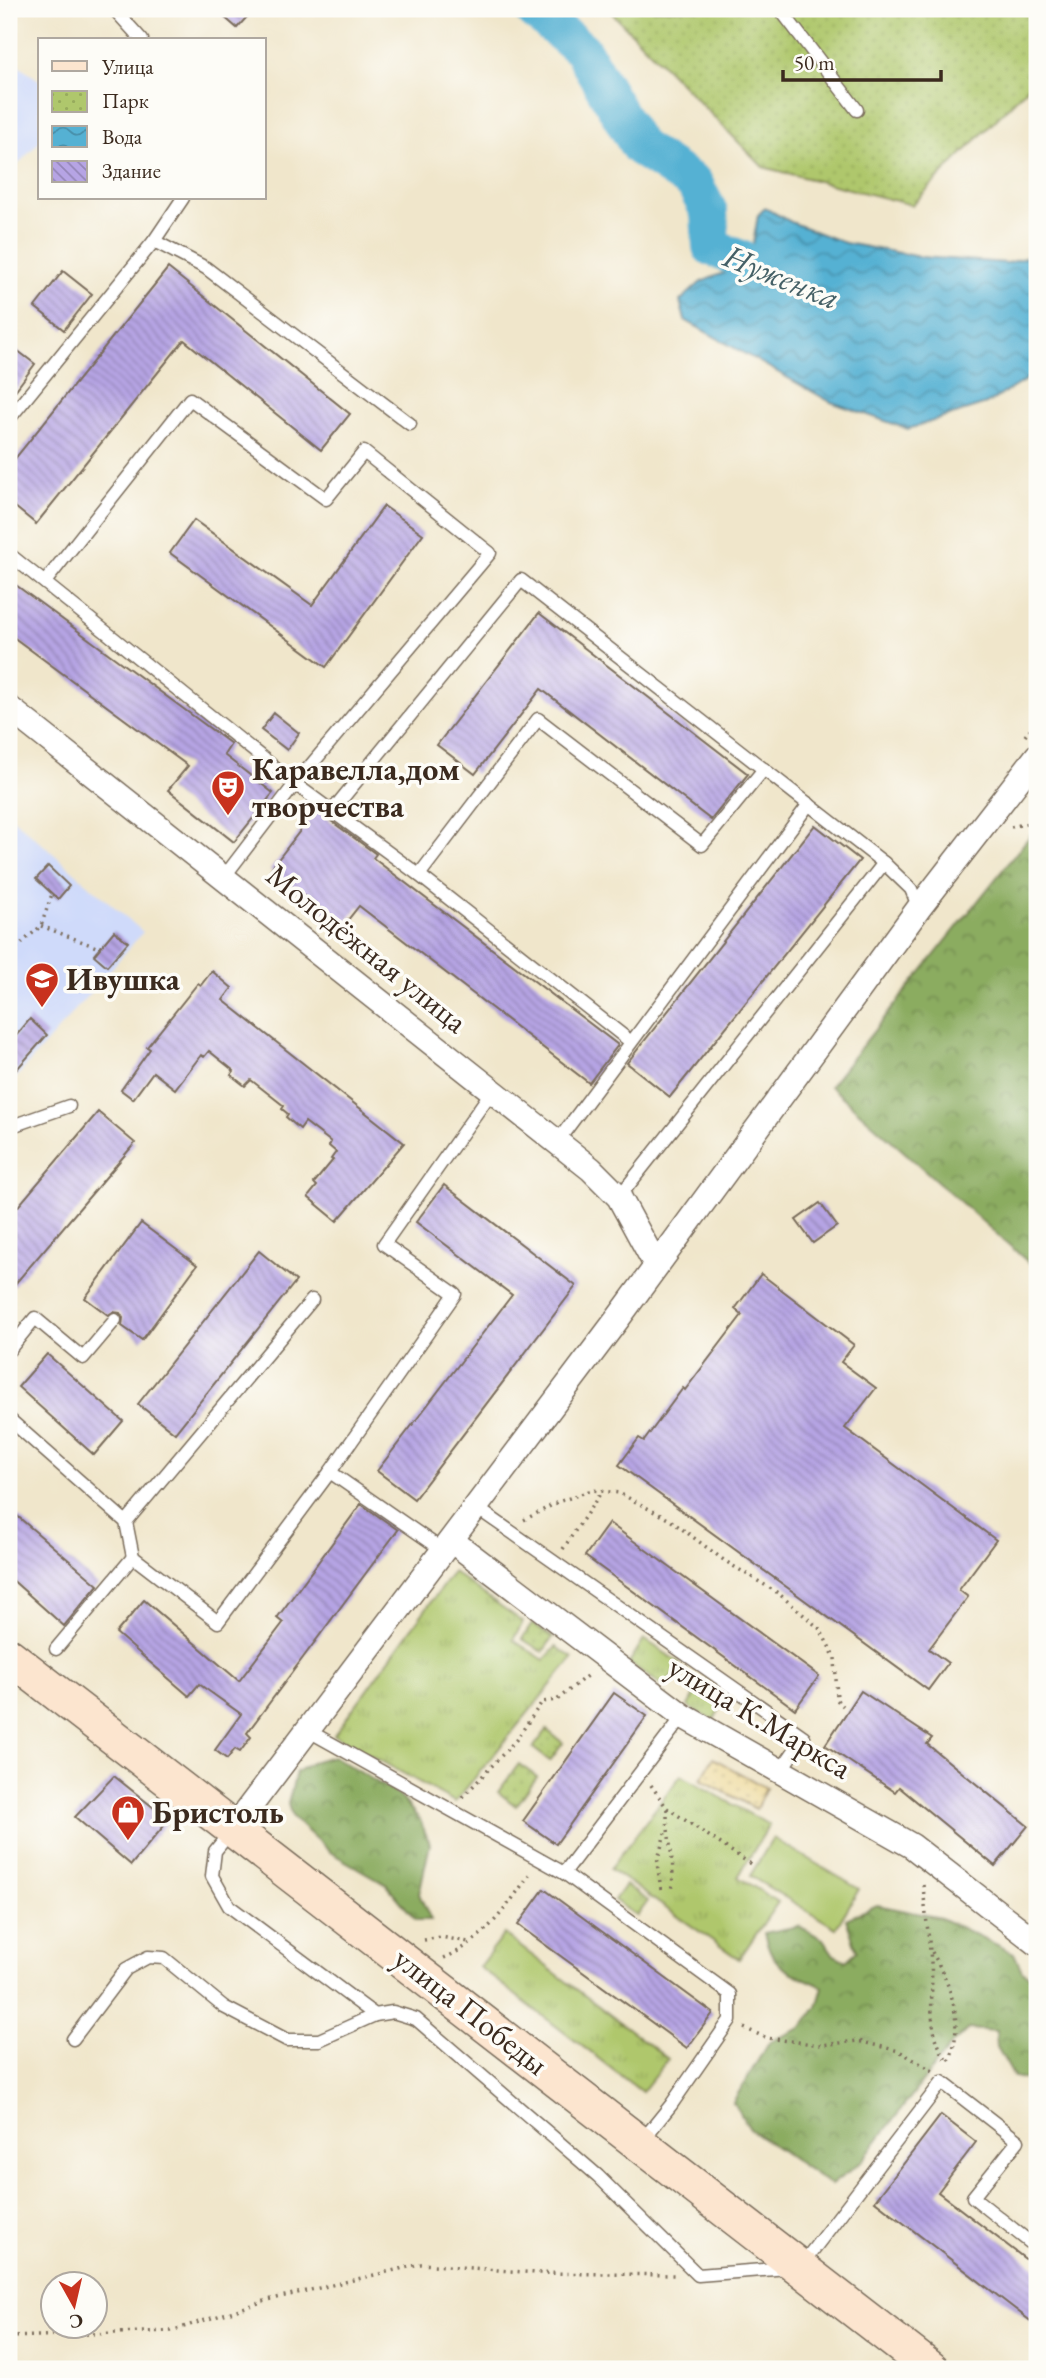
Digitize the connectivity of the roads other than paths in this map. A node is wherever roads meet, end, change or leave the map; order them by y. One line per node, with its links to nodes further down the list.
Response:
1 (114, 9): 3 (lane)
2 (780, 9): 4 (lane)
3 (140, 38)
4 (857, 110)
5 (182, 200): 6 (lane)
6 (154, 242): 7 (lane); 8 (lane)
7 (9, 419)
8 (410, 424)
9 (9, 554): 10 (lane)
10 (46, 582): 14 (lane); 14 (lane)
11 (9, 708): 19 (street, Молодёжная улица)
12 (1037, 756): 20 (street)
13 (764, 769): 15 (lane); 16 (lane); 18 (lane)
14 (295, 784): 16 (lane); 19 (lane)
15 (809, 804): 17 (lane); 21 (lane)
16 (332, 811): 18 (lane)
17 (884, 863): 20 (lane); 26 (lane)
18 (419, 875): 21 (lane)
19 (224, 877): 22 (street, Молодёжная улица)
20 (919, 908): 27 (street)
21 (631, 1042): 25 (lane)
22 (492, 1091): 25 (street, Молодёжная улица); 32 (lane)
23 (69, 1106): 24 (lane)
24 (9, 1127)
25 (556, 1142): 26 (street, Молодёжная улица)
26 (619, 1197): 27 (street, Молодёжная улица)
27 (656, 1265): 33 (street)
28 (312, 1300): 34 (lane)
29 (115, 1320): 30 (lane)
30 (9, 1350)
31 (9, 1419): 34 (lane)
32 (330, 1472): 35 (lane); 36 (lane)
33 (477, 1507): 35 (street); 41 (lane)
34 (126, 1522): 36 (lane)
35 (448, 1546): 39 (street, улица К.Маркса); 40 (street)
36 (133, 1556): 37 (lane)
37 (57, 1649)
38 (9, 1656): 42 (street, улица Победы)
39 (683, 1716): 41 (street, улица К.Маркса); 43 (lane)
40 (307, 1730): 42 (street); 43 (lane)
41 (781, 1770): 44 (street, улица К.Маркса)
42 (233, 1829): 45 (lane); 47 (street, улица Победы)
43 (564, 1873): 47 (lane)
44 (1037, 1943)
45 (375, 2015): 46 (lane); 49 (lane)
46 (73, 2039)
47 (641, 2142): 49 (street, улица Победы)
48 (1037, 2248): 49 (lane)
49 (800, 2267): 50 (street, улица Победы)
50 (931, 2369)

